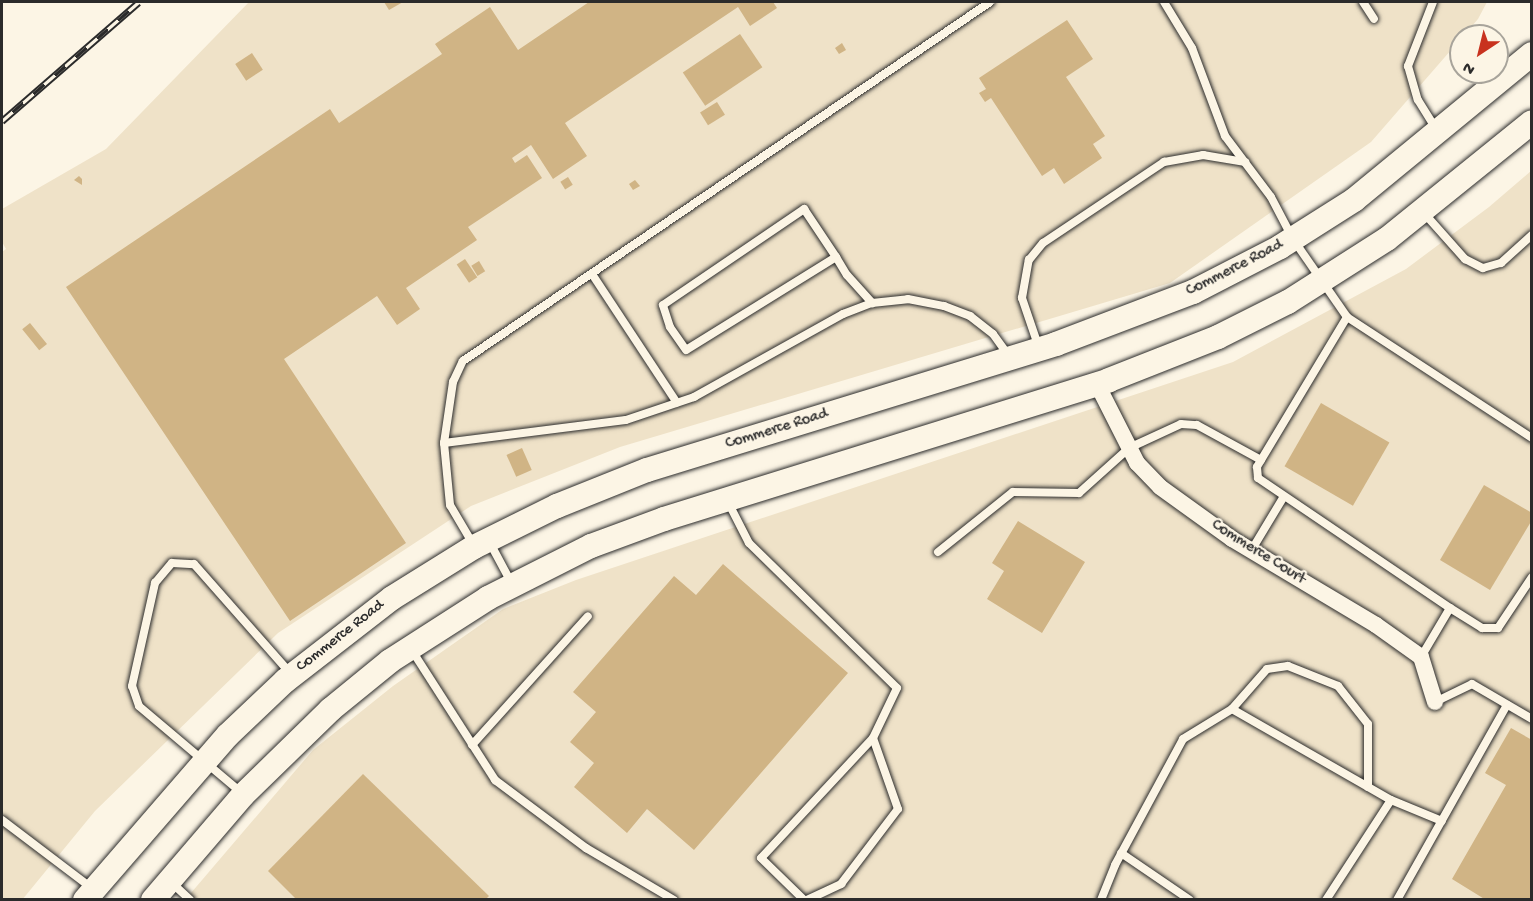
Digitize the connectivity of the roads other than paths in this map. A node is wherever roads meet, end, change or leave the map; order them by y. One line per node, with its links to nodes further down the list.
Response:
1 (990, 2): 14 (lane)
2 (1164, 2): 9 (lane)
3 (1363, 2): 5 (lane)
4 (1433, 2): 8 (lane)
5 (1374, 19)
6 (1532, 54): 8 (main road, Commerce Road)
7 (1532, 122): 10 (main road)
8 (1438, 133): 12 (main road, Commerce Road)
9 (1245, 162): 12 (lane); 18 (lane)
10 (1424, 212): 11 (lane); 15 (main road)
11 (1532, 236)
12 (1293, 239): 15 (lane); 18 (main road, Commerce Road)
13 (836, 257): 13 (lane); 16 (lane)
14 (592, 274): 21 (lane); 23 (lane)
15 (1322, 283): 17 (lane); 20 (main road)
16 (872, 303): 19 (lane); 21 (lane)
17 (1347, 317): 22 (lane); 25 (lane)
18 (1039, 349): 19 (main road, Commerce Road)
19 (1011, 358): 28 (main road, Commerce Road)
20 (1097, 384): 24 (street, Commerce Court); 27 (main road)
21 (677, 403): 23 (lane)
22 (1532, 438)
23 (444, 443): 28 (lane)
24 (1129, 448): 25 (lane); 29 (street, Commerce Court); 30 (lane)
25 (1262, 460): 26 (lane)
26 (1283, 498): 29 (lane); 33 (lane)
27 (727, 499): 32 (main road); 42 (lane)
28 (481, 543): 32 (lane); 37 (main road, Commerce Road)
29 (1251, 550): 36 (street, Commerce Court)
30 (938, 552)
31 (1532, 577): 33 (lane)
32 (512, 584): 35 (main road)
33 (1450, 608): 36 (lane)
34 (588, 616): 43 (lane)
35 (410, 647): 43 (lane); 46 (main road)
36 (1421, 657): 38 (street)
37 (292, 675): 44 (main road, Commerce Road); 44 (lane)
38 (1435, 702): 39 (lane)
39 (1507, 705): 41 (lane); 49 (lane)
40 (1232, 709): 45 (lane); 45 (lane); 50 (lane)
41 (1532, 719)
42 (873, 738): 57 (lane); 57 (lane)
43 (472, 745): 56 (lane)
44 (204, 762): 46 (lane); 52 (main road, Commerce Road)
45 (1368, 787): 47 (lane)
46 (243, 795): 51 (main road)
47 (1391, 801): 49 (lane); 60 (lane)
48 (2, 820): 52 (lane)
49 (1442, 821): 53 (lane)
50 (1121, 853): 58 (lane); 59 (lane)
51 (169, 880): 54 (main road); 55 (lane)
52 (89, 894)
53 (1399, 899)
54 (153, 900)
55 (190, 900)
56 (674, 900)
57 (806, 900)
58 (1101, 900)
59 (1190, 900)
60 (1326, 900)

